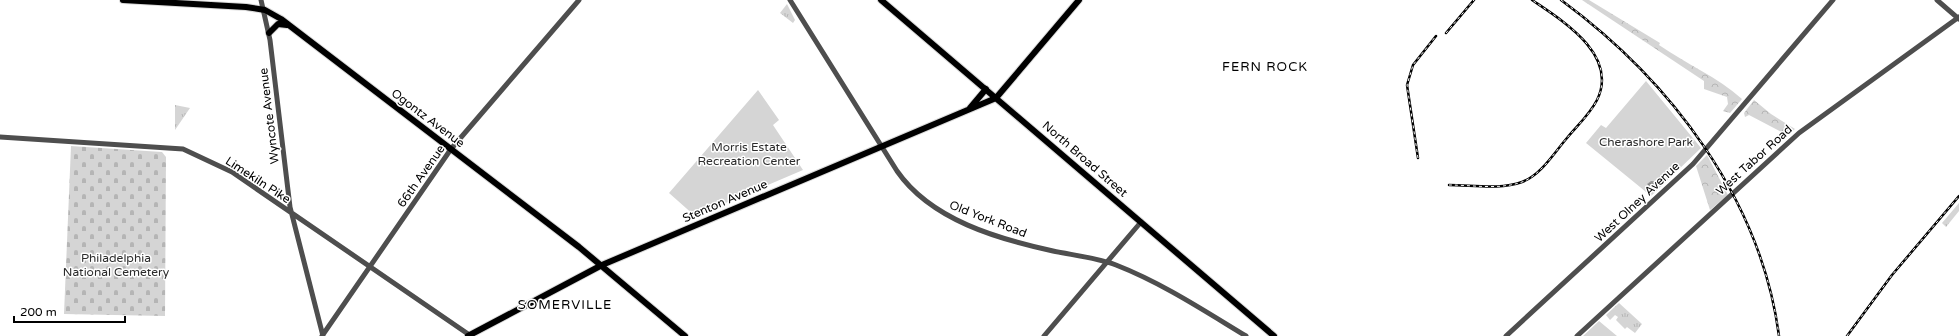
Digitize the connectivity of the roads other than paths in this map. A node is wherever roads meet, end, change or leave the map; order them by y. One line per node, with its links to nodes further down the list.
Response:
1 (123, 0): 9 (main road, Ogontz Avenue)
2 (261, 0): 9 (street, Wyncote Avenue)
3 (579, 0): 18 (street, 66th Avenue)
4 (790, 0): 17 (street, Old York Road)
5 (881, 0): 13 (main road, North Broad Street)
6 (1079, 0): 14 (main road)
7 (1833, 0): 30 (street, West Olney Avenue)
8 (1937, 0): 10 (street)
9 (265, 10): 11 (main road, Ogontz Avenue); 12 (street, Wyncote Avenue)
10 (1958, 18): 31 (street, West Tabor Road)
11 (289, 26): 12 (main road); 18 (main road, Ogontz Avenue)
12 (268, 33): 19 (street, Wyncote Avenue)
13 (986, 89): 14 (main road, North Broad Street); 15 (main road)
14 (996, 98): 15 (main road, Stenton Avenue); 20 (main road, North Broad Street)
15 (963, 113): 17 (main road, Stenton Avenue)
16 (0, 137): 19 (street, Limekiln Pike)
17 (882, 146): 21 (street, Old York Road); 22 (main road, Stenton Avenue)
18 (451, 149): 22 (main road, Ogontz Avenue); 23 (street, 66th Avenue)
19 (292, 213): 23 (street, Limekiln Pike); 24 (street, Wyncote Avenue)
20 (1141, 222): 21 (street); 29 (main road, North Broad Street)
21 (1106, 263): 27 (street); 28 (street, Old York Road)
22 (602, 265): 25 (main road, Stenton Avenue); 26 (main road, Ogontz Avenue)
23 (369, 266): 24 (street, 66th Avenue); 25 (street, Limekiln Pike)
24 (322, 336)
25 (470, 336)
26 (685, 336)
27 (1044, 336)
28 (1246, 336)
29 (1274, 336)
30 (1506, 336)
31 (1577, 336)

